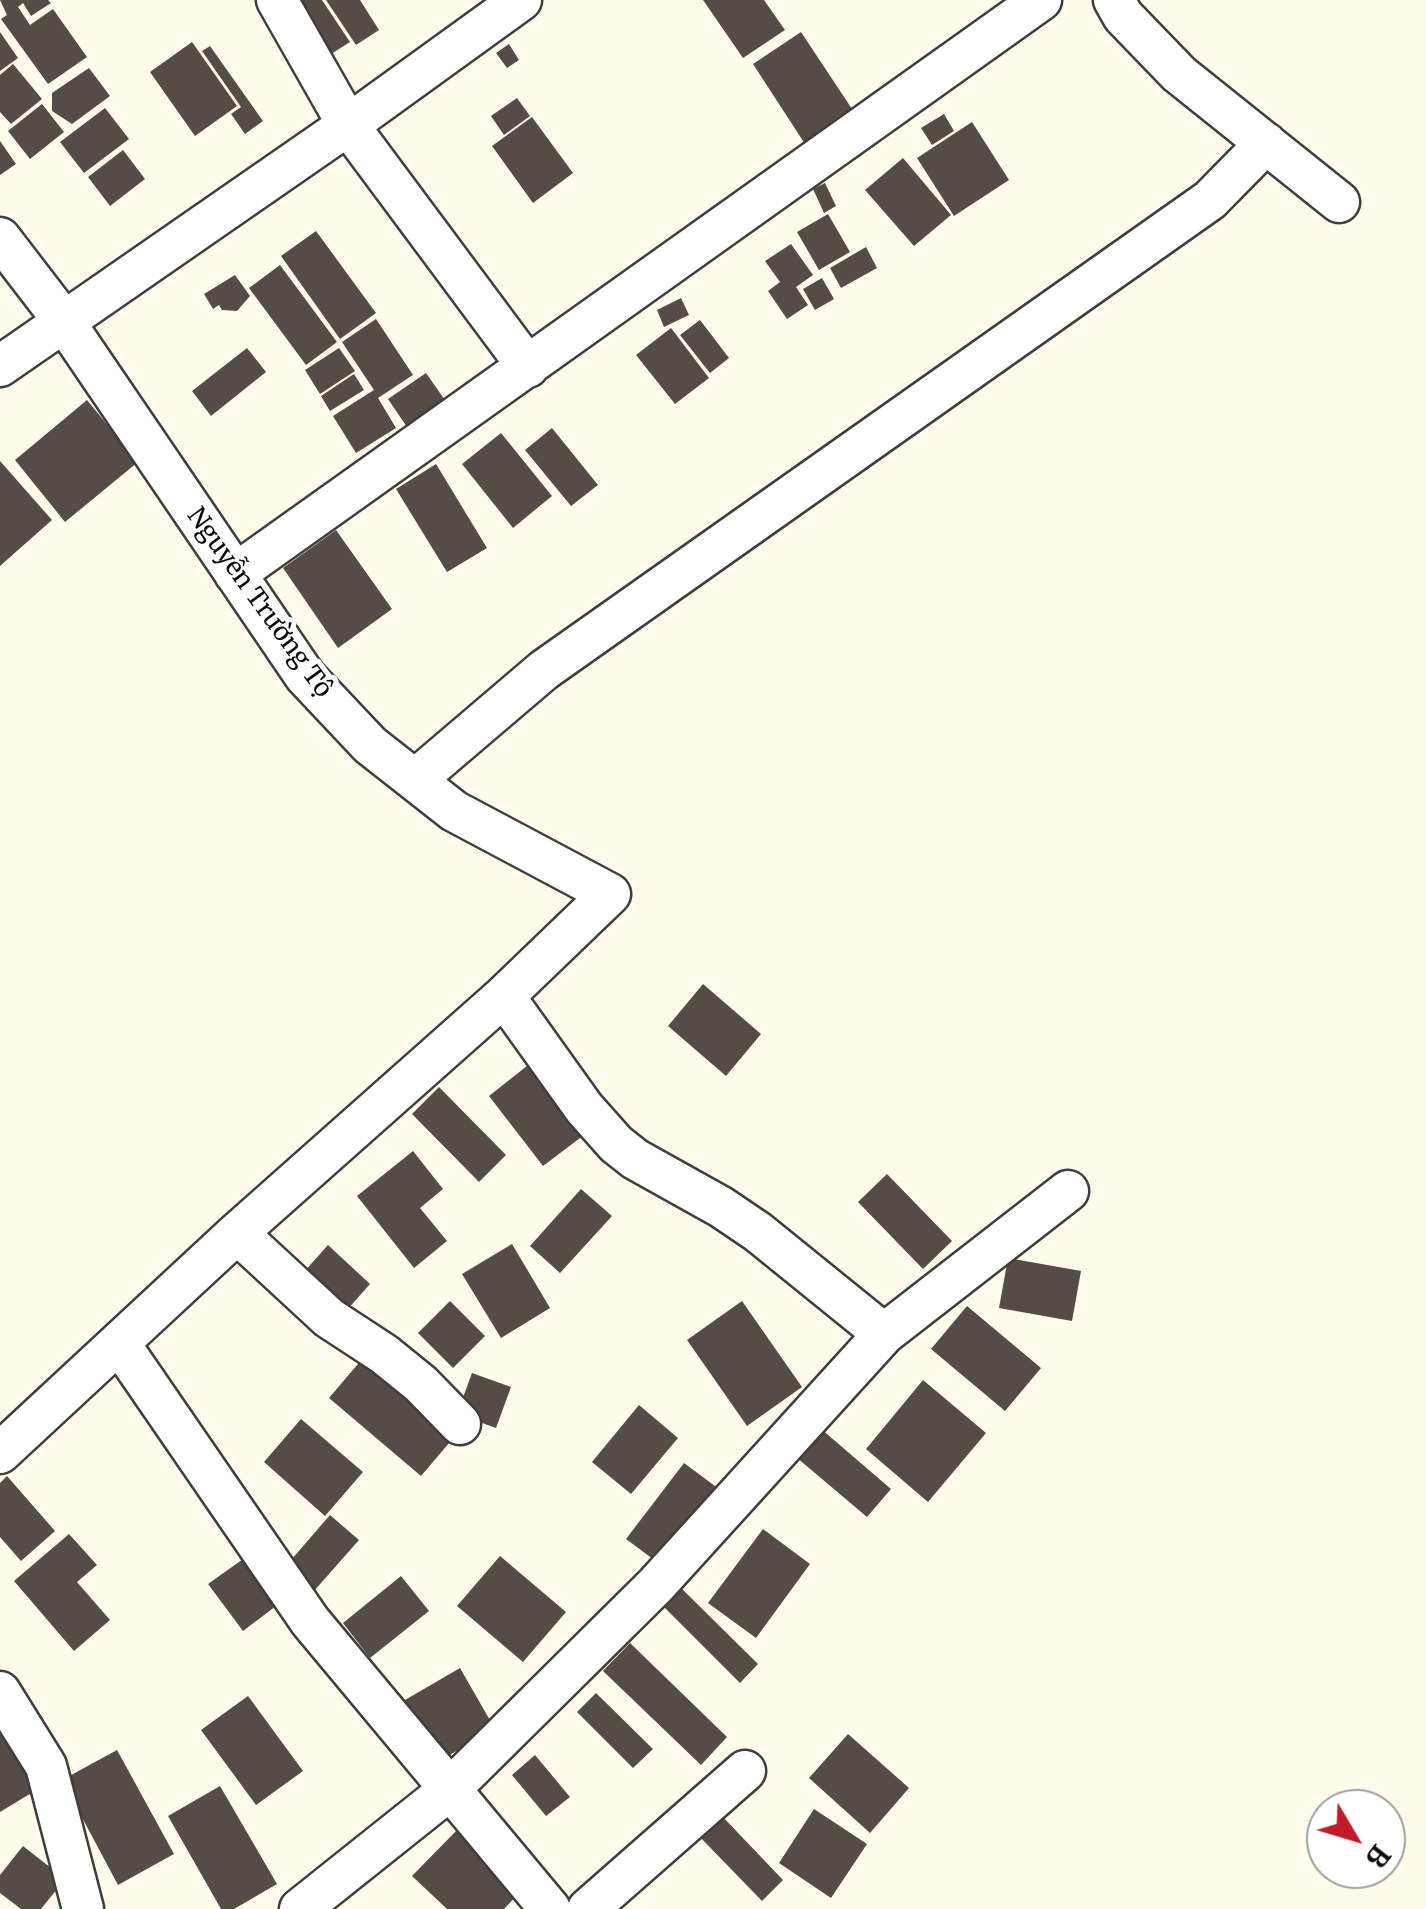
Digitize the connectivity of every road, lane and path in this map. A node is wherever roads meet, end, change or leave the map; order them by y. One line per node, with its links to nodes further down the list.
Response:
1 (278, 0): 5 (street)
2 (521, 0): 5 (street)
3 (1041, 0): 11 (street)
4 (1114, 0): 6 (street)
5 (348, 125): 9 (street); 11 (street)
6 (1266, 143): 7 (street); 13 (street)
7 (1340, 202)
8 (0, 238): 9 (street, Nguyễn Trường Tộ)
9 (63, 320): 10 (street); 12 (street, Nguyễn Trường Tộ)
10 (0, 366)
11 (528, 368): 12 (street)
12 (235, 574): 13 (street, Nguyễn Trường Tộ)
13 (415, 780): 14 (street, Nguyễn Trường Tộ)
14 (504, 996): 16 (street); 17 (street)
15 (1068, 1192): 17 (street)
16 (237, 1233): 18 (street); 19 (street)
17 (884, 1334): 23 (street)
18 (118, 1343): 20 (street); 23 (street)
19 (460, 1424)
20 (0, 1453)
21 (0, 1692): 24 (street)
22 (744, 1770): 27 (street)
23 (448, 1790): 25 (street); 26 (street)
24 (83, 1909)
25 (300, 1909)
26 (550, 1909)
27 (588, 1909)

